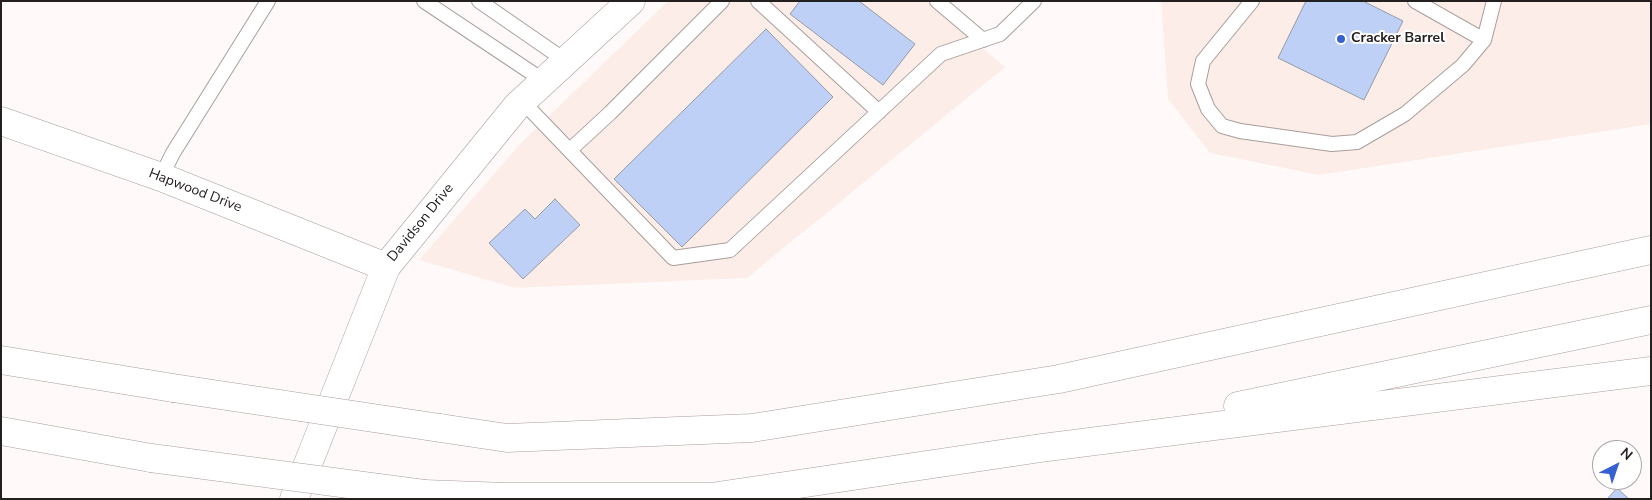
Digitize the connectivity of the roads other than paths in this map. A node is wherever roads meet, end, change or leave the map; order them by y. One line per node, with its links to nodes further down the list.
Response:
1 (268, 1): 20 (lane)
2 (424, 1): 15 (lane)
3 (479, 1): 14 (lane)
4 (631, 1): 14 (main road, Davidson Drive)
5 (722, 1): 19 (lane)
6 (758, 1): 17 (lane)
7 (937, 1): 12 (lane)
8 (1034, 1): 12 (lane)
9 (1252, 1): 13 (lane)
10 (1415, 1): 13 (lane)
11 (1494, 1): 13 (lane)
12 (983, 40): 17 (lane)
13 (1484, 40)
14 (566, 60): 15 (main road, Davidson Drive)
15 (544, 81): 16 (main road, Davidson Drive)
16 (522, 101): 19 (lane); 22 (main road, Davidson Drive)
17 (878, 112): 19 (lane)
18 (1, 121): 20 (main road, Hapwood Drive)
19 (570, 150)
20 (161, 177): 22 (main road, Hapwood Drive)
21 (1651, 250): 24 (main road, bridge)
22 (386, 267): 28 (main road, Davidson Drive)
23 (1651, 320): 27 (main road)
24 (1, 360)
25 (1651, 371): 27 (main road)
26 (1, 431): 27 (main road, bridge)
27 (1041, 448)
28 (294, 499)

